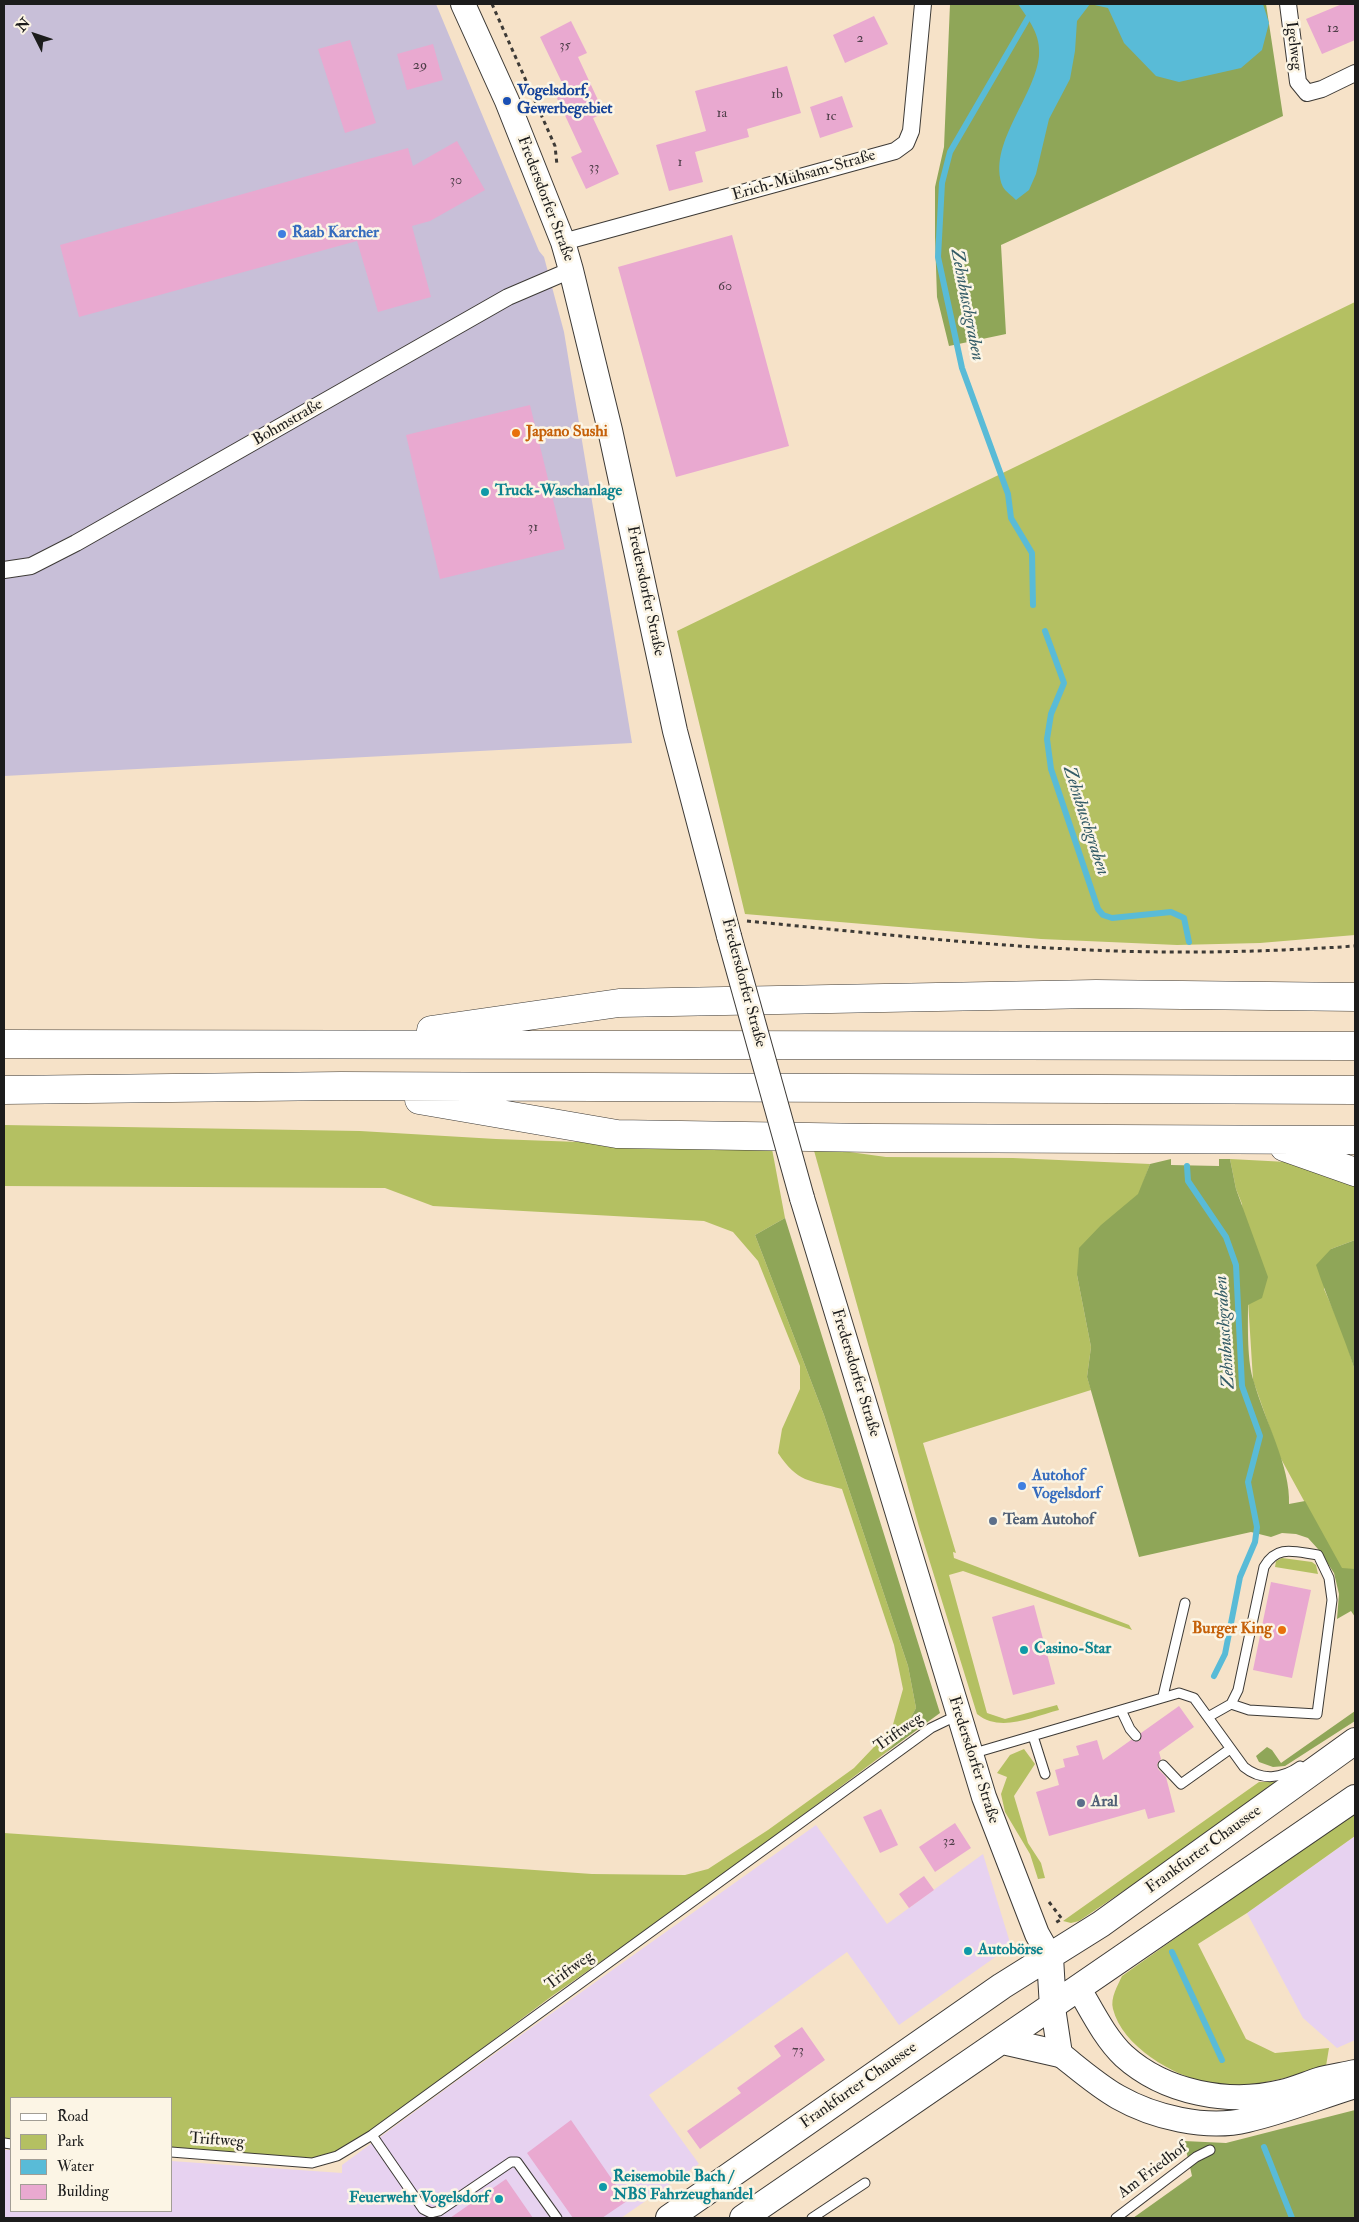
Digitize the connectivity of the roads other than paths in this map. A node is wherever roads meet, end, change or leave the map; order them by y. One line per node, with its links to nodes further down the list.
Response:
1 (463, 4): 5 (street, Fredersdorfer Straße)
2 (923, 4): 5 (street, Erich-Mühsam-Straße)
3 (1288, 4): 4 (street, Igelweg)
4 (1355, 73)
5 (563, 242): 6 (street, Fredersdorfer Straße)
6 (571, 270): 7 (street, Bohmstraße); 22 (street, Fredersdorfer Straße, bridge)
7 (4, 570)
8 (1355, 997): 10 (highway)
9 (4, 1044): 10 (highway)
10 (337, 1044): 11 (highway)
11 (1355, 1046)
12 (342, 1086): 13 (highway); 14 (highway); 15 (highway)
13 (4, 1090)
14 (1355, 1090)
15 (1262, 1140): 16 (highway); 17 (highway)
16 (1355, 1140)
17 (1355, 1172)
18 (1185, 1603): 19 (lane)
19 (1163, 1696): 21 (lane); 23 (lane)
20 (1231, 1704): 20 (lane); 23 (lane)
21 (1121, 1710): 25 (lane); 26 (lane)
22 (958, 1715): 29 (street, Fredersdorfer Straße); 41 (lane, Triftweg)
23 (1208, 1718): 28 (lane)
24 (1355, 1732): 27 (lane)
25 (1033, 1736): 29 (lane); 32 (lane)
26 (1136, 1736)
27 (1345, 1742): 34 (main road, Frankfurter Chaussee)
28 (1230, 1749): 30 (lane); 31 (lane)
29 (971, 1754): 34 (street, Fredersdorfer Straße)
30 (1311, 1759)
31 (1163, 1765)
32 (1045, 1774)
33 (1355, 1798): 35 (main road)
34 (1050, 1957): 35 (main road); 36 (main road); 46 (main road, Frankfurter Chaussee)
35 (1079, 1989): 36 (main road); 39 (street)
36 (1053, 2008): 37 (main road); 38 (street)
37 (1003, 2041): 38 (main road); 47 (main road)
38 (1060, 2054): 40 (street)
39 (1355, 2072)
40 (1355, 2086)
41 (372, 2135): 43 (lane, Triftweg); 45 (lane)
42 (1210, 2150): 49 (lane, Am Friedhof)
43 (172, 2152)
44 (865, 2183): 48 (lane)
45 (557, 2218)
46 (669, 2218)
47 (744, 2218)
48 (812, 2218)
49 (1116, 2218)

